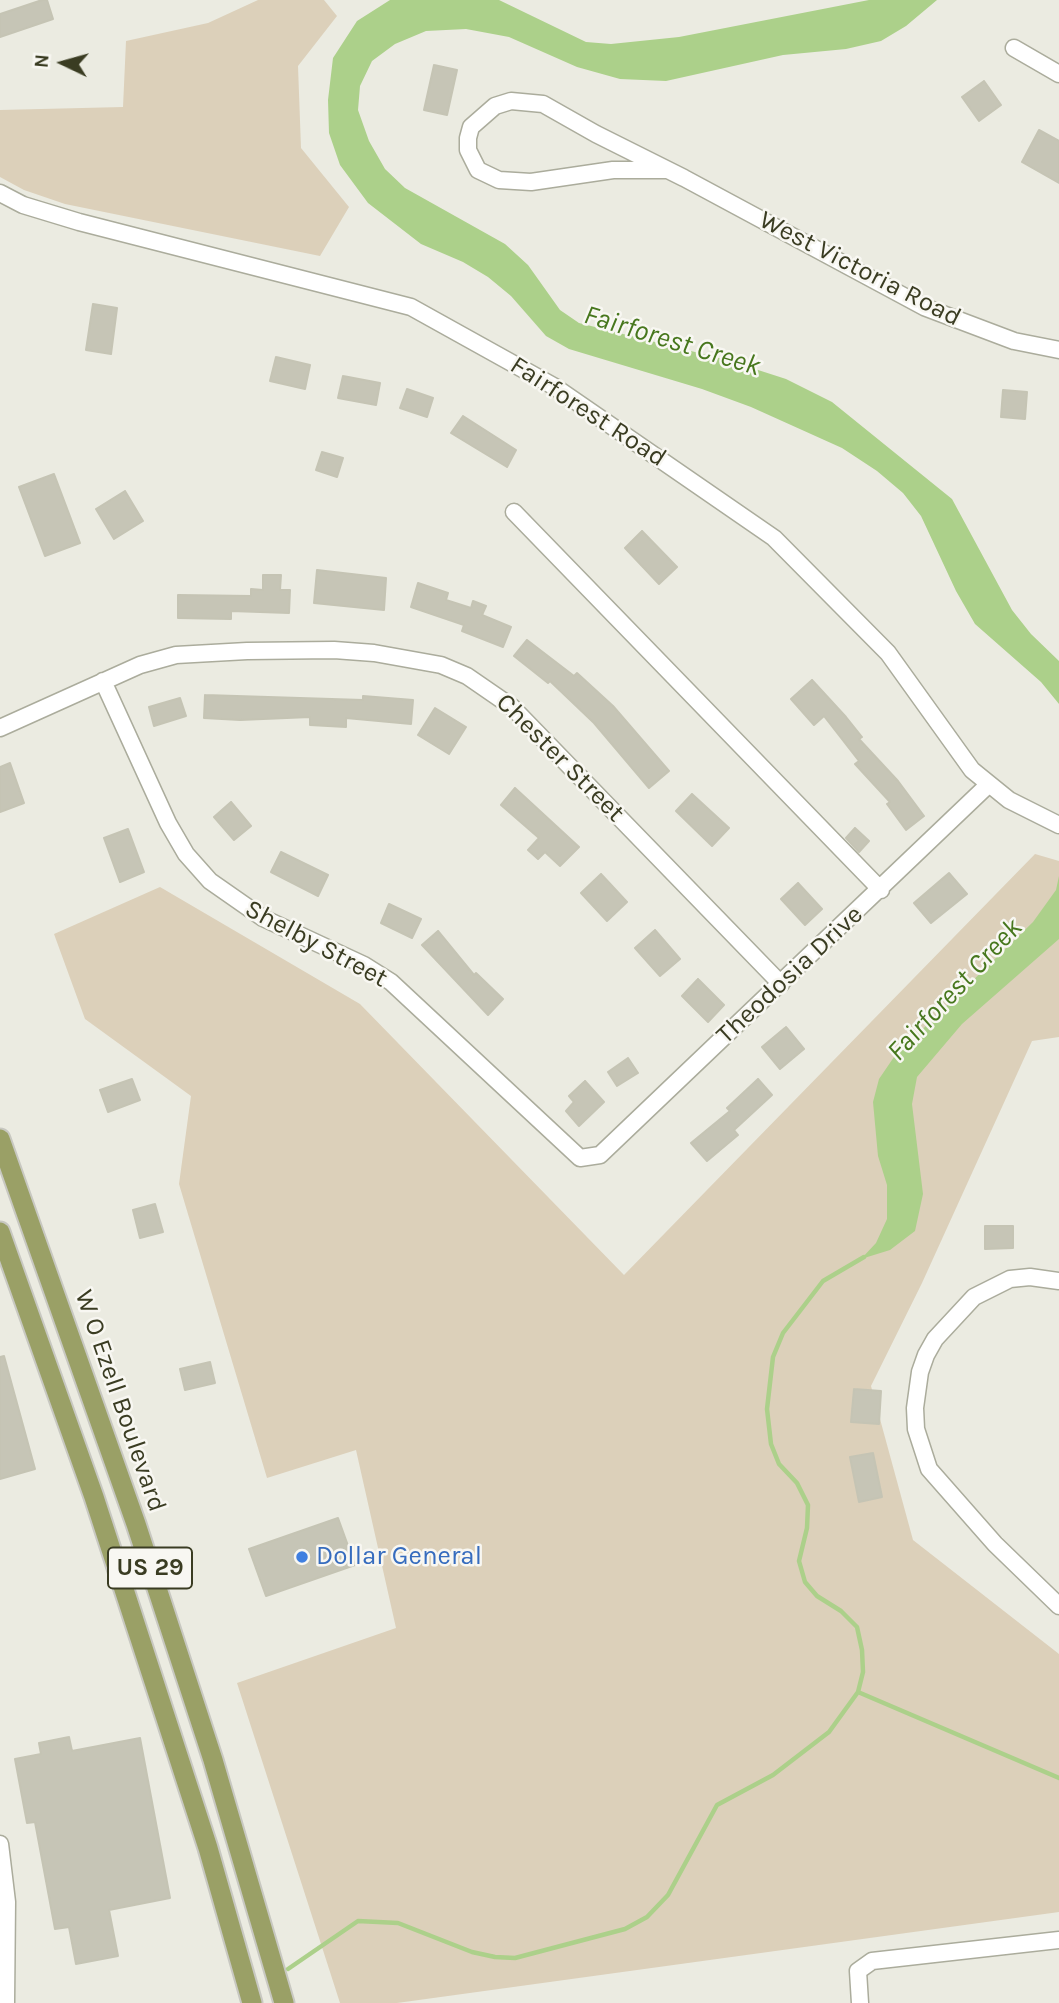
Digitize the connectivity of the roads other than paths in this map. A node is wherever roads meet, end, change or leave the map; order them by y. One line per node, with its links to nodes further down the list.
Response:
1 (1014, 48): 2 (street)
2 (1059, 75)
3 (668, 170): 3 (street, West Victoria Road); 5 (street, West Victoria Road)
4 (0, 193): 9 (street, Fairforest Road)
5 (1059, 350)
6 (514, 512): 11 (street)
7 (103, 681): 8 (street, Chester Street); 12 (street, Chester Street); 14 (street, Shelby Street)
8 (0, 728)
9 (988, 785): 10 (street, Fairforest Road); 11 (street, Theodosia Drive)
10 (1057, 824)
11 (881, 890): 12 (street, Theodosia Drive)
12 (781, 984): 14 (street, Theodosia Drive)
13 (0, 1139): 15 (main road, W O Ezell Boulevard / US 29)
14 (588, 1159)
15 (6, 1172): 18 (main road, W O Ezell Boulevard / US 29)
16 (0, 1232): 19 (main road, US 29)
17 (1059, 1281): 20 (street)
18 (111, 1455): 19 (main road); 21 (main road, W O Ezell Boulevard / US 29)
19 (83, 1466): 22 (main road, US 29)
20 (1059, 1606)
21 (177, 1651): 22 (main road); 28 (main road, W O Ezell Boulevard / US 29)
22 (148, 1661): 27 (main road, US 29)
23 (0, 1844): 25 (street)
24 (1059, 1940): 29 (street)
25 (4, 1983): 26 (street)
26 (6, 2003)
27 (252, 2003)
28 (284, 2003)
29 (860, 2003)

